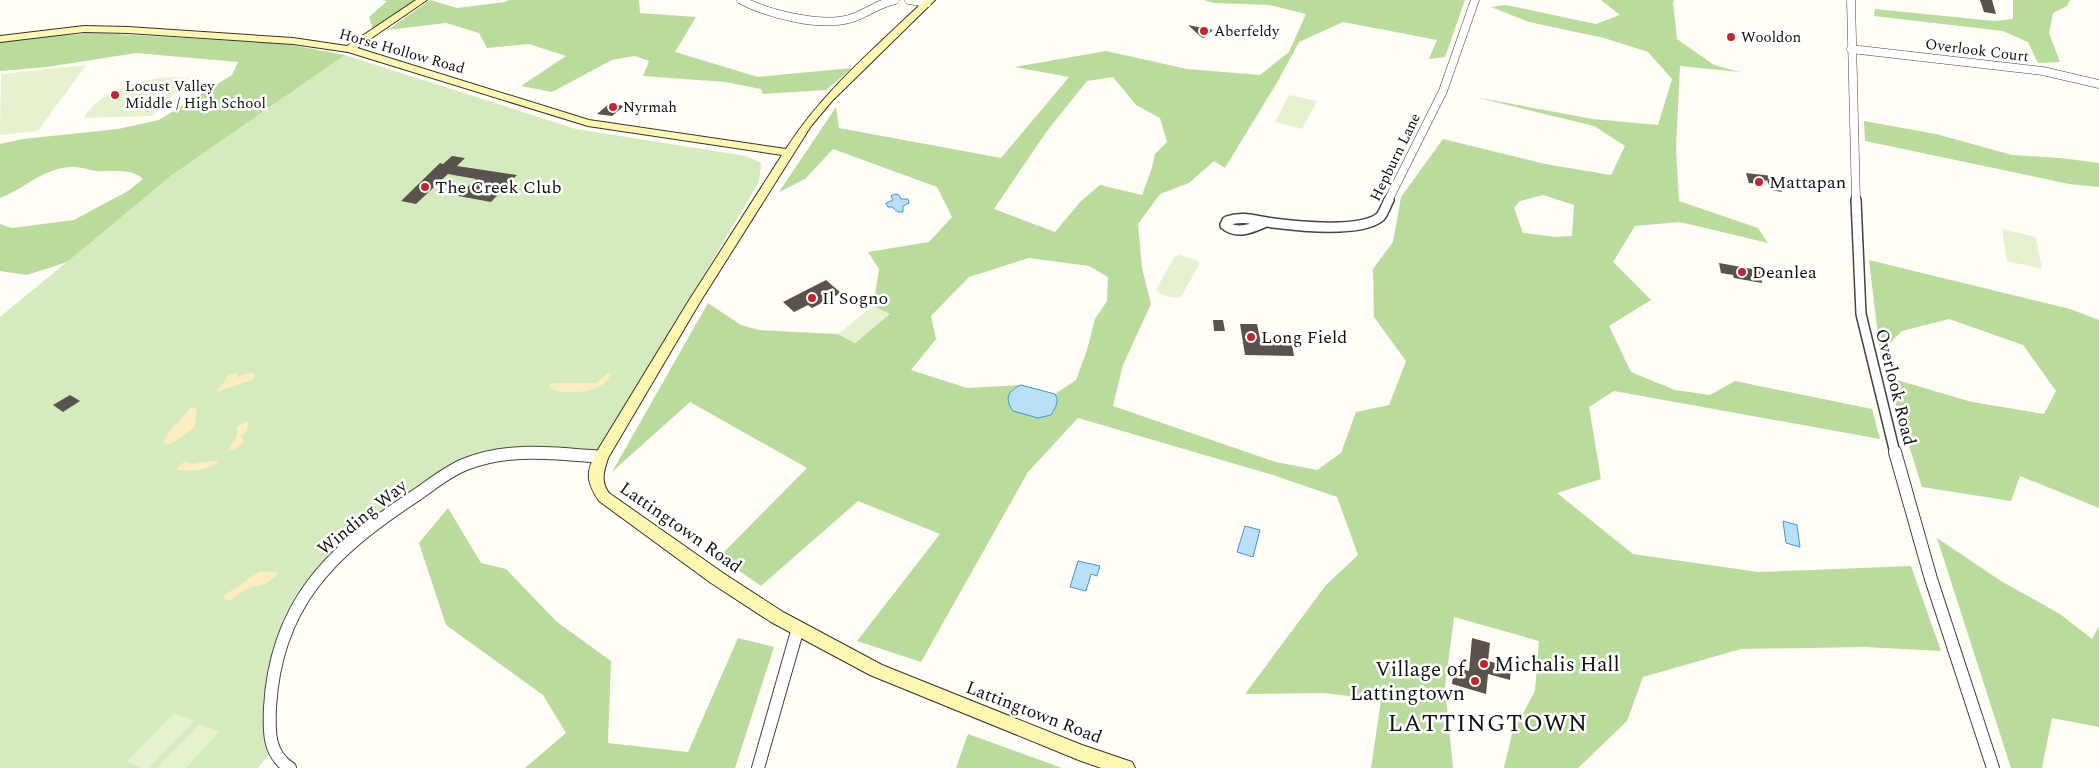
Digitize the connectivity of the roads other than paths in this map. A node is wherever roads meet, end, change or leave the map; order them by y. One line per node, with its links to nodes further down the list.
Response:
1 (422, 0): 8 (main road)
2 (741, 0): 3 (street)
3 (895, 0)
4 (908, 0): 7 (street)
5 (1475, 0): 15 (street, Hepburn Lane)
6 (1850, 0): 12 (street, Overlook Road)
7 (929, 2): 14 (main road, Lattingtown Road)
8 (370, 35): 10 (main road); 11 (main road)
9 (0, 39): 10 (main road, Horse Hollow Road)
10 (302, 42): 11 (main road, Horse Hollow Road)
11 (349, 49): 14 (main road, Horse Hollow Road)
12 (1852, 49): 13 (street, Overlook Court); 21 (street, Overlook Road)
13 (2099, 84)
14 (788, 153): 16 (main road, Lattingtown Road)
15 (1266, 222)
16 (602, 457): 17 (main road, Lattingtown Road); 18 (street, Winding Way)
17 (798, 628): 19 (street); 20 (main road, Lattingtown Road)
18 (290, 768)
19 (758, 768)
20 (1126, 768)
21 (1993, 768)

